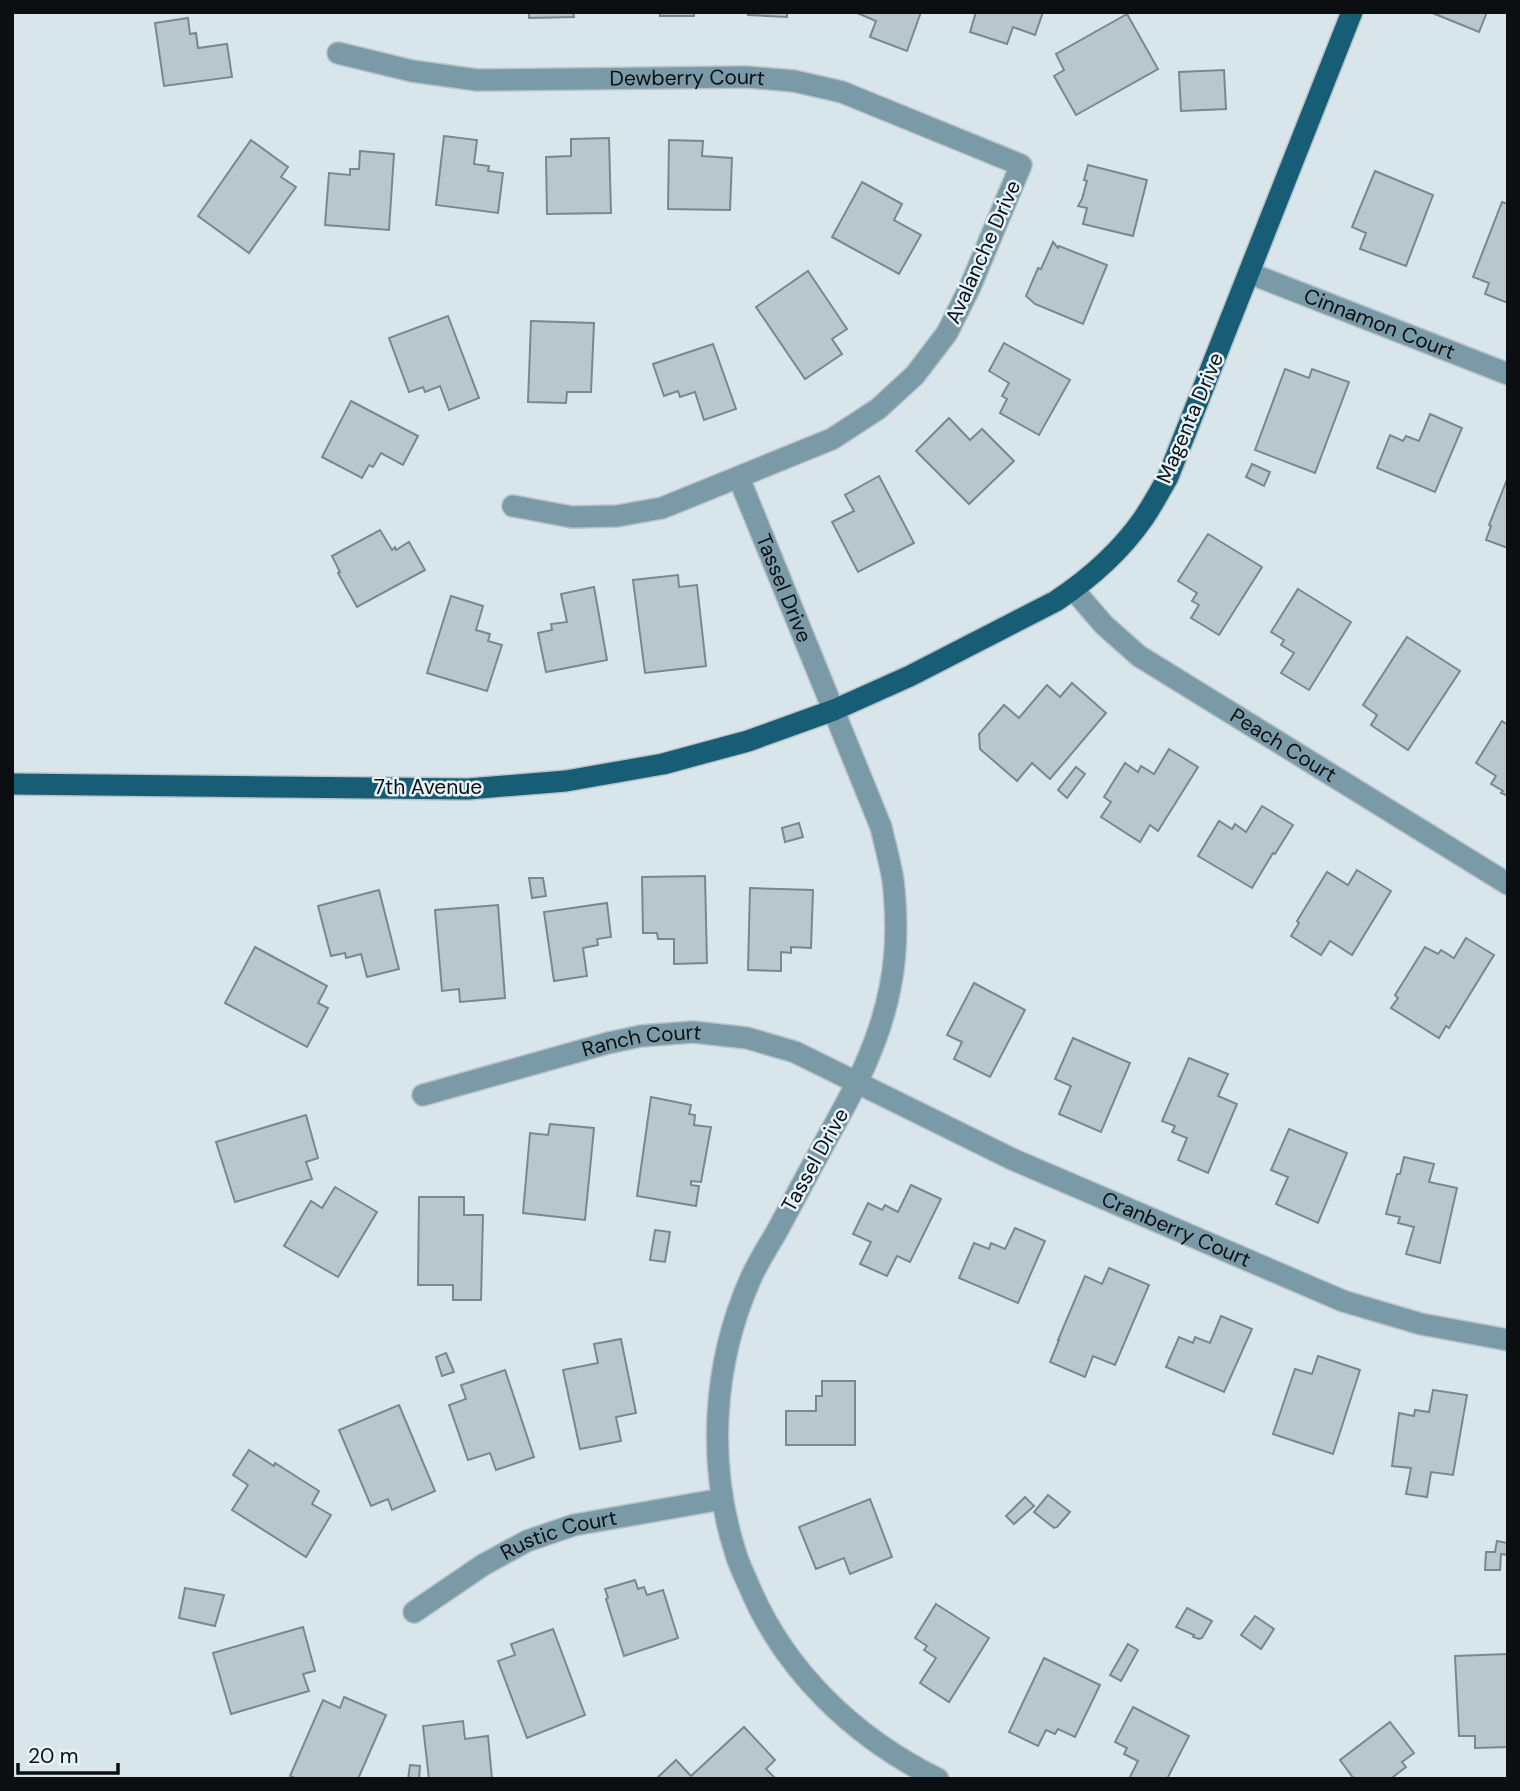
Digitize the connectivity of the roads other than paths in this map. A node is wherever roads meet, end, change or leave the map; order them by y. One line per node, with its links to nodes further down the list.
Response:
1 (1352, 12): 4 (main road, Magenta Drive)
2 (338, 53): 3 (street, Dewberry Court)
3 (1021, 165): 6 (street, Avalanche Drive)
4 (1250, 273): 5 (street, Cinnamon Court); 8 (main road, Magenta Drive)
5 (1508, 374)
6 (739, 478): 7 (street, Avalanche Drive); 9 (street, Tassel Drive)
7 (513, 506)
8 (1073, 589): 9 (main road, Magenta Drive); 11 (street, Peach Court)
9 (834, 710): 10 (main road, 7th Avenue); 12 (street, Tassel Drive)
10 (12, 784)
11 (1508, 884)
12 (858, 1082): 13 (street, Ranch Court); 14 (street, Cranberry Court); 15 (street, Tassel Drive)
13 (423, 1095)
14 (1508, 1340)
15 (722, 1499): 16 (street, Rustic Court); 17 (street, Tassel Drive)
16 (414, 1612)
17 (938, 1779)

